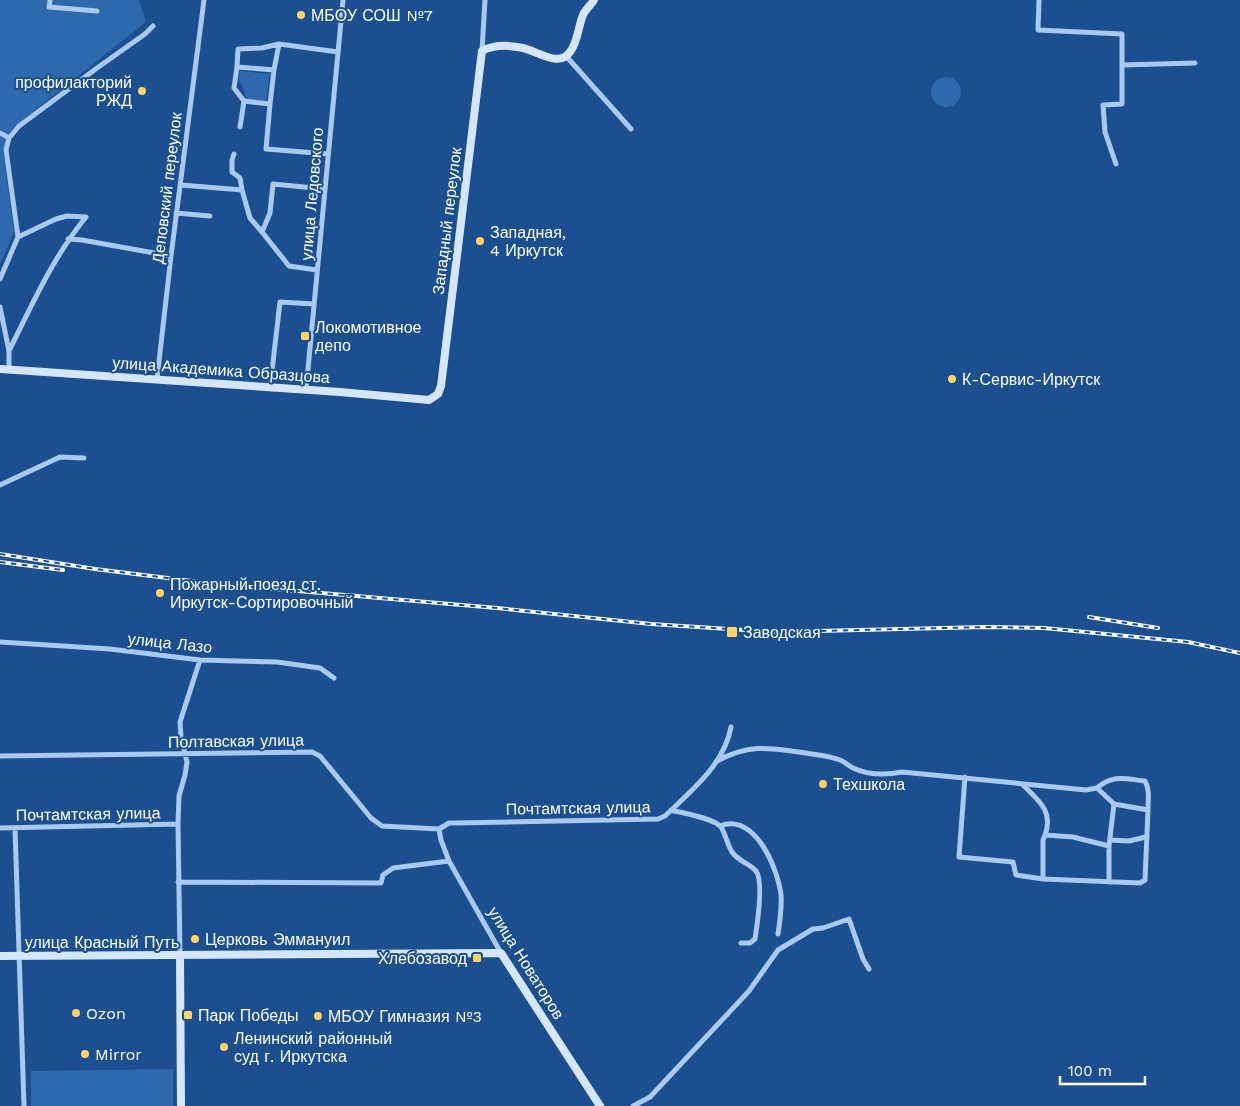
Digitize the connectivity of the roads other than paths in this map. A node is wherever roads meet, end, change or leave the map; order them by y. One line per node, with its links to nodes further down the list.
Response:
1 (50, 0): 7 (street)
2 (204, 0): 26 (street, Деповский переулок)
3 (343, 0): 11 (street, улица Ледовского)
4 (484, 0): 10 (street)
5 (594, 0): 12 (street)
6 (1039, 0): 14 (street)
7 (98, 11)
8 (153, 26): 22 (street)
9 (279, 44): 11 (street); 15 (street); 16 (street)
10 (482, 51): 12 (street); 45 (street, Западный переулок)
11 (338, 52): 24 (street, улица Ледовского)
12 (566, 56): 20 (street)
13 (1195, 63): 14 (street)
14 (1122, 65): 25 (street)
15 (237, 67): 16 (street); 17 (street)
16 (274, 70): 18 (street)
17 (244, 101): 18 (street); 19 (street)
18 (270, 104): 24 (street)
19 (240, 127)
20 (631, 129)
21 (0, 134): 22 (street)
22 (10, 138): 32 (street)
23 (234, 154): 28 (street)
24 (328, 154): 27 (street, улица Ледовского)
25 (1116, 164)
26 (181, 185): 28 (street); 29 (street, Деповский переулок)
27 (325, 189): 31 (street); 35 (street, улица Ледовского)
28 (242, 190): 31 (street)
29 (176, 213): 30 (street); 34 (street, Деповский переулок)
30 (210, 216)
31 (262, 232): 35 (street)
32 (18, 237): 33 (street); 36 (street)
33 (68, 240): 34 (street); 39 (street)
34 (171, 256): 42 (street, Деповский переулок)
35 (317, 270): 37 (street, улица Ледовского)
36 (0, 279)
37 (314, 304): 43 (street); 44 (street, улица Ледовского)
38 (0, 307): 39 (street)
39 (9, 351): 41 (street)
40 (0, 369): 41 (street, улица Академика Образцова)
41 (9, 370): 42 (street, улица Академика Образцова)
42 (157, 379): 43 (street, улица Академика Образцова)
43 (270, 388): 44 (street, улица Академика Образцова)
44 (306, 390): 45 (street, улица Академика Образцова)
45 (438, 394)
46 (84, 458): 47 (street)
47 (0, 485)
48 (0, 642): 49 (street, улица Лазо)
49 (200, 660): 50 (street, улица Лазо); 52 (street)
50 (334, 678)
51 (731, 727): 54 (street, Почтамтская улица)
52 (185, 754): 53 (street, Полтавская улица); 61 (street); 65 (street, Полтавская улица)
53 (0, 756)
54 (717, 761): 55 (street); 59 (street, Почтамтская улица)
55 (965, 777): 56 (street); 70 (street)
56 (1023, 784): 57 (street); 66 (street)
57 (1098, 788): 58 (street); 60 (street)
58 (1114, 804): 60 (street); 68 (street)
59 (671, 810): 62 (street); 65 (street, Почтамтская улица)
60 (1148, 810): 67 (street)
61 (178, 824): 64 (street, Почтамтская улица); 71 (street)
62 (720, 826): 73 (street); 74 (street)
63 (0, 828): 64 (street, Почтамтская улица)
64 (16, 828): 78 (street)
65 (439, 829): 69 (street, улица Новаторов)
66 (1045, 835): 68 (street); 70 (street)
67 (1146, 837): 68 (street); 72 (street)
68 (1110, 843): 72 (street)
69 (449, 861): 71 (street); 75 (street, улица Новаторов)
70 (1043, 879): 72 (street)
71 (178, 882): 76 (street)
72 (1108, 882)
73 (778, 934)
74 (741, 943)
75 (501, 953): 76 (street, улица Красный Путь); 82 (street, улица Новаторов)
76 (180, 955): 78 (street, улица Красный Путь); 81 (street)
77 (0, 956): 78 (street, улица Красный Путь)
78 (20, 956): 80 (street)
79 (869, 969): 83 (street)
80 (24, 1106)
81 (181, 1106)
82 (600, 1106)
83 (633, 1106)

